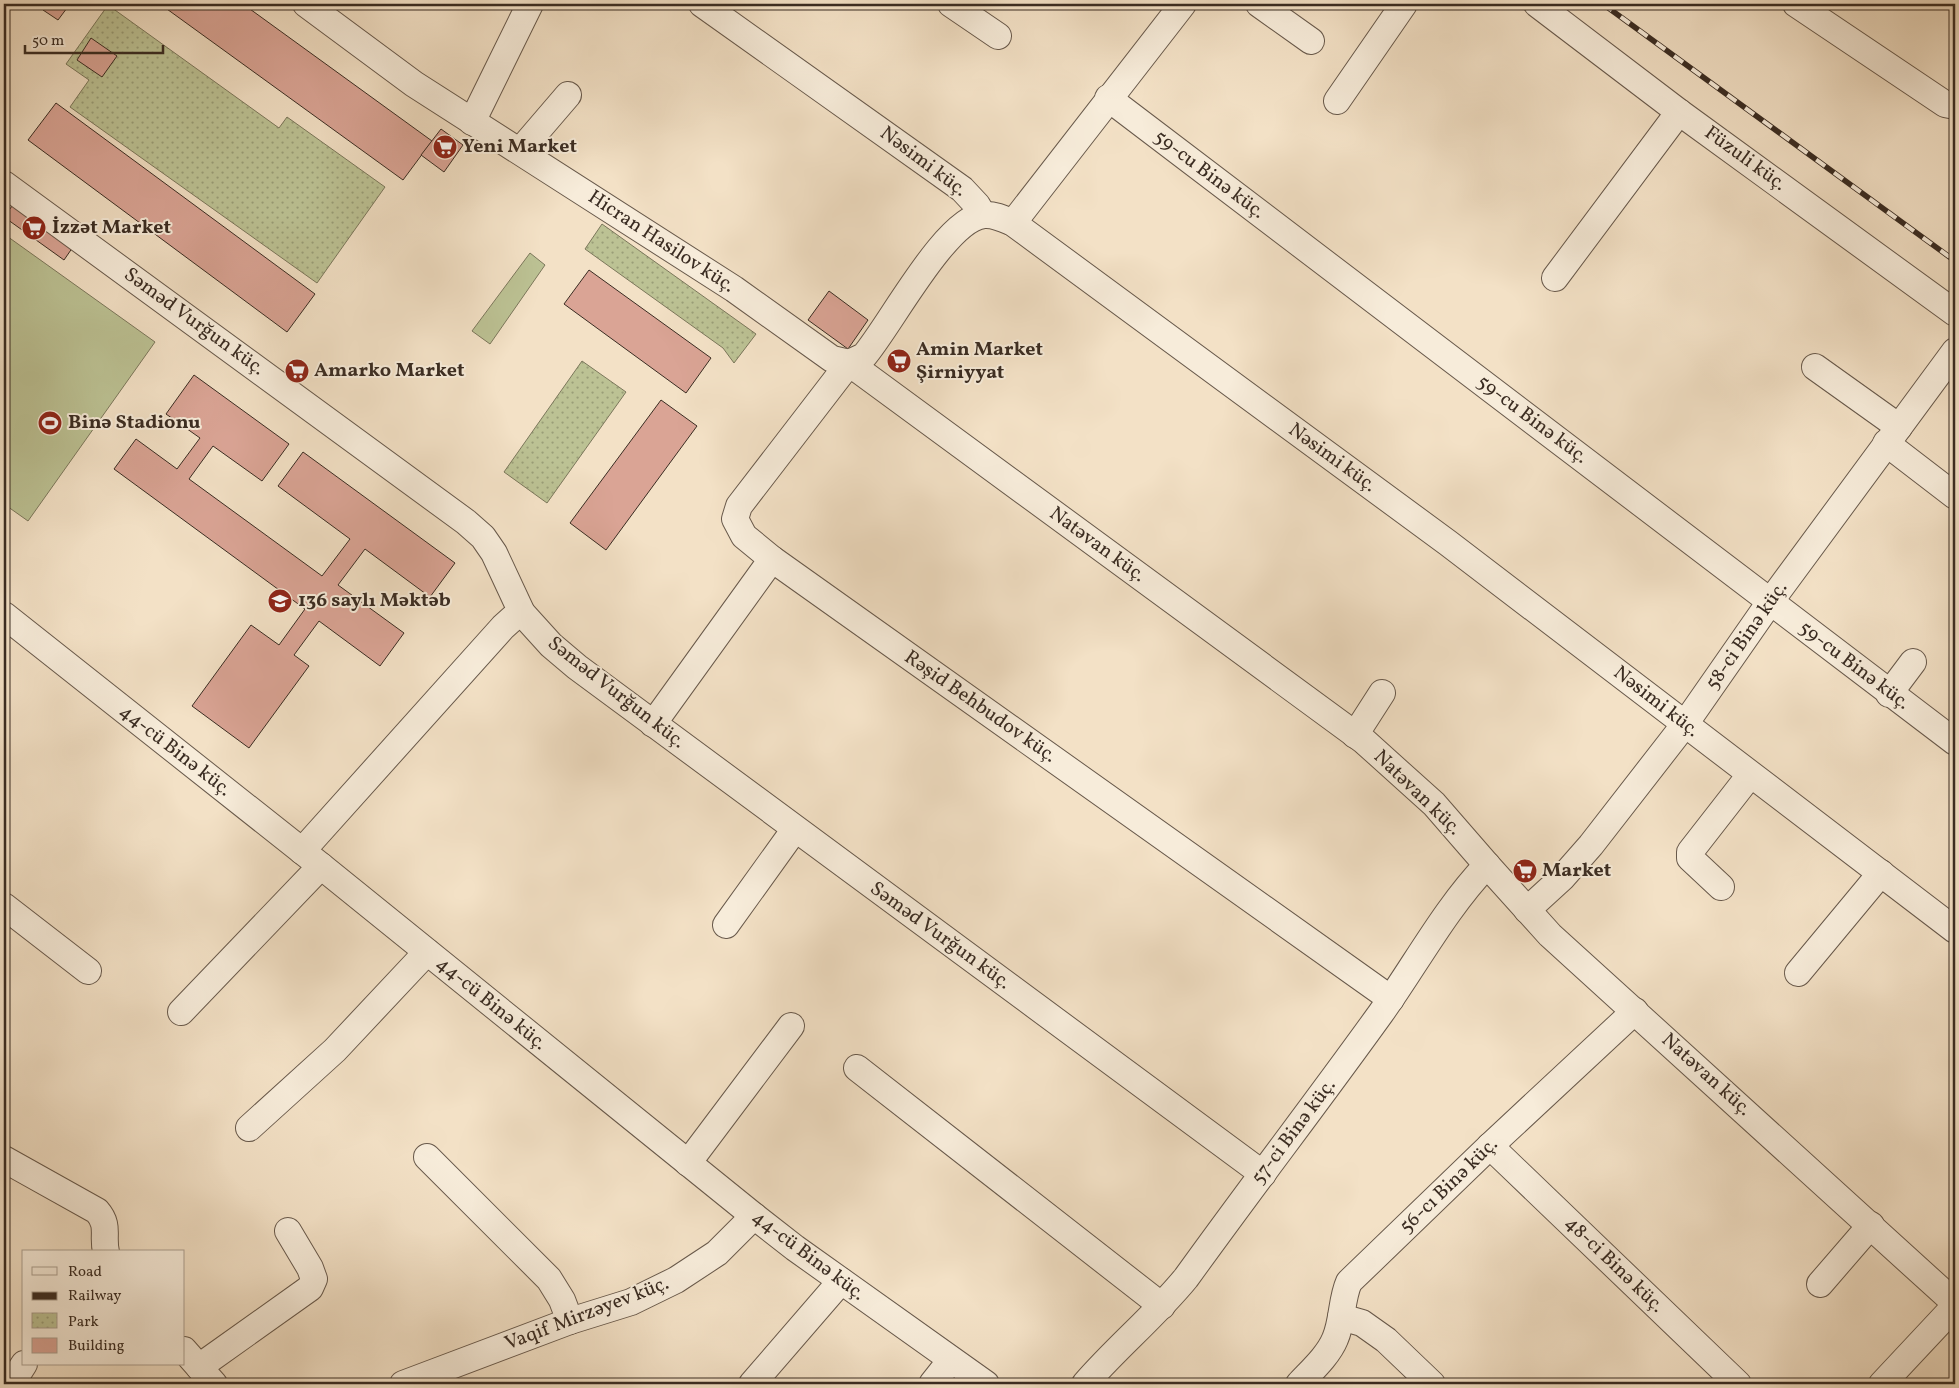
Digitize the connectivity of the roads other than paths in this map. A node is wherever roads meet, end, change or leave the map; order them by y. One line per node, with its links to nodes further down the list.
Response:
1 (306, 4): 17 (street, Hicran Hasilov küç.)
2 (530, 4): 17 (street)
3 (951, 4): 10 (street)
4 (1183, 4): 13 (street)
5 (1259, 4): 11 (street)
6 (1404, 4): 14 (street)
7 (1537, 4): 16 (street, Füzuli küç.)
8 (1796, 4): 15 (street)
9 (705, 5): 20 (street, Nəsimi küç.)
10 (998, 36)
11 (1311, 41)
12 (568, 95): 18 (street)
13 (1108, 98): 21 (street); 30 (street, 59-cu Binə küç.)
14 (1336, 101)
15 (1955, 106)
16 (1679, 112): 22 (street); 23 (street, Füzuli küç.)
17 (472, 122): 18 (street, Hicran Hasilov küç.)
18 (520, 151): 25 (street, Hicran Hasilov küç.)
19 (4, 184): 31 (street, Səməd Vurğun küç.)
20 (983, 215): 21 (street, Nəsimi küç.); 25 (street)
21 (1013, 223): 37 (street, Nəsimi küç.)
22 (1555, 278)
23 (1955, 312)
24 (1955, 351): 27 (street, 58-ci Binə küç.)
25 (849, 362): 29 (street, Rəşid Behbudov küç.); 38 (street, Natəvan küç.)
26 (1815, 368): 27 (street)
27 (1892, 435): 28 (street); 30 (street, 58-ci Binə küç.)
28 (1955, 496)
29 (772, 558): 36 (street); 53 (street, Rəşid Behbudov küç.)
30 (1770, 602): 35 (street, 59-cu Binə küç.); 37 (street, 58-ci Binə küç.)
31 (522, 613): 36 (street, Səməd Vurğun küç.); 42 (street)
32 (4, 614): 42 (street, 44-cü Binə küç.)
33 (1913, 662): 35 (street)
34 (1382, 693): 38 (street)
35 (1890, 694): 39 (street, 59-cu Binə küç.)
36 (653, 724): 41 (street, Səməd Vurğun küç.)
37 (1685, 724): 40 (street, Nəsimi küç.); 47 (street, 58-ci Binə küç.)
38 (1355, 734): 43 (street, Natəvan küç.)
39 (1955, 742)
40 (1750, 775): 44 (street, Nəsimi küç.); 45 (street)
41 (795, 829): 48 (street); 63 (street, Səməd Vurğun küç.)
42 (312, 859): 50 (street, 44-cü Binə küç.); 55 (street)
43 (1487, 866): 47 (street, Natəvan küç.); 53 (street, 57-ci Binə küç.)
44 (1881, 873): 49 (street, Nəsimi küç.); 52 (street)
45 (1721, 887)
46 (4, 906): 51 (street)
47 (1527, 910): 54 (street, Natəvan küç.)
48 (726, 925)
49 (1955, 930)
50 (427, 952): 58 (street); 62 (street, 44-cü Binə küç.)
51 (88, 972)
52 (1798, 973)
53 (1391, 1000): 63 (street, 57-ci Binə küç.)
54 (1635, 1011): 59 (street, 56-cı Binə küç.); 65 (street, Natəvan küç.)
55 (181, 1012)
56 (791, 1026): 62 (street)
57 (857, 1068): 71 (street)
58 (249, 1128)
59 (1490, 1146): 72 (street, 56-cı Binə küç.); 83 (street, 48-ci Binə küç.)
60 (427, 1157): 73 (street)
61 (4, 1159): 67 (street)
62 (688, 1163): 64 (street, 44-cü Binə küç.)
63 (1263, 1174): 71 (street, 57-ci Binə küç.)
64 (754, 1216): 68 (street, 44-cü Binə küç.); 73 (street, Vaqif Mirzəyev küç.)
65 (1871, 1226): 69 (street); 70 (street, Natəvan küç.)
66 (288, 1231): 75 (street)
67 (103, 1250)
68 (841, 1282): 74 (street, 44-cü Binə küç.); 77 (street)
69 (1820, 1284)
70 (1955, 1305): 84 (street)
71 (1162, 1306): 80 (street, 57-ci Binə küç.)
72 (1342, 1317): 81 (street, 56-cı Binə küç.); 82 (street)
73 (570, 1321): 76 (street, Vaqif Mirzəyev küç.)
74 (951, 1360): 78 (street); 79 (street, 44-cü Binə küç.)
75 (199, 1367)
76 (403, 1384)
77 (752, 1384)
78 (932, 1384)
79 (986, 1384)
80 (1085, 1384)
81 (1299, 1384)
82 (1432, 1384)
83 (1738, 1384)
84 (1882, 1384)

